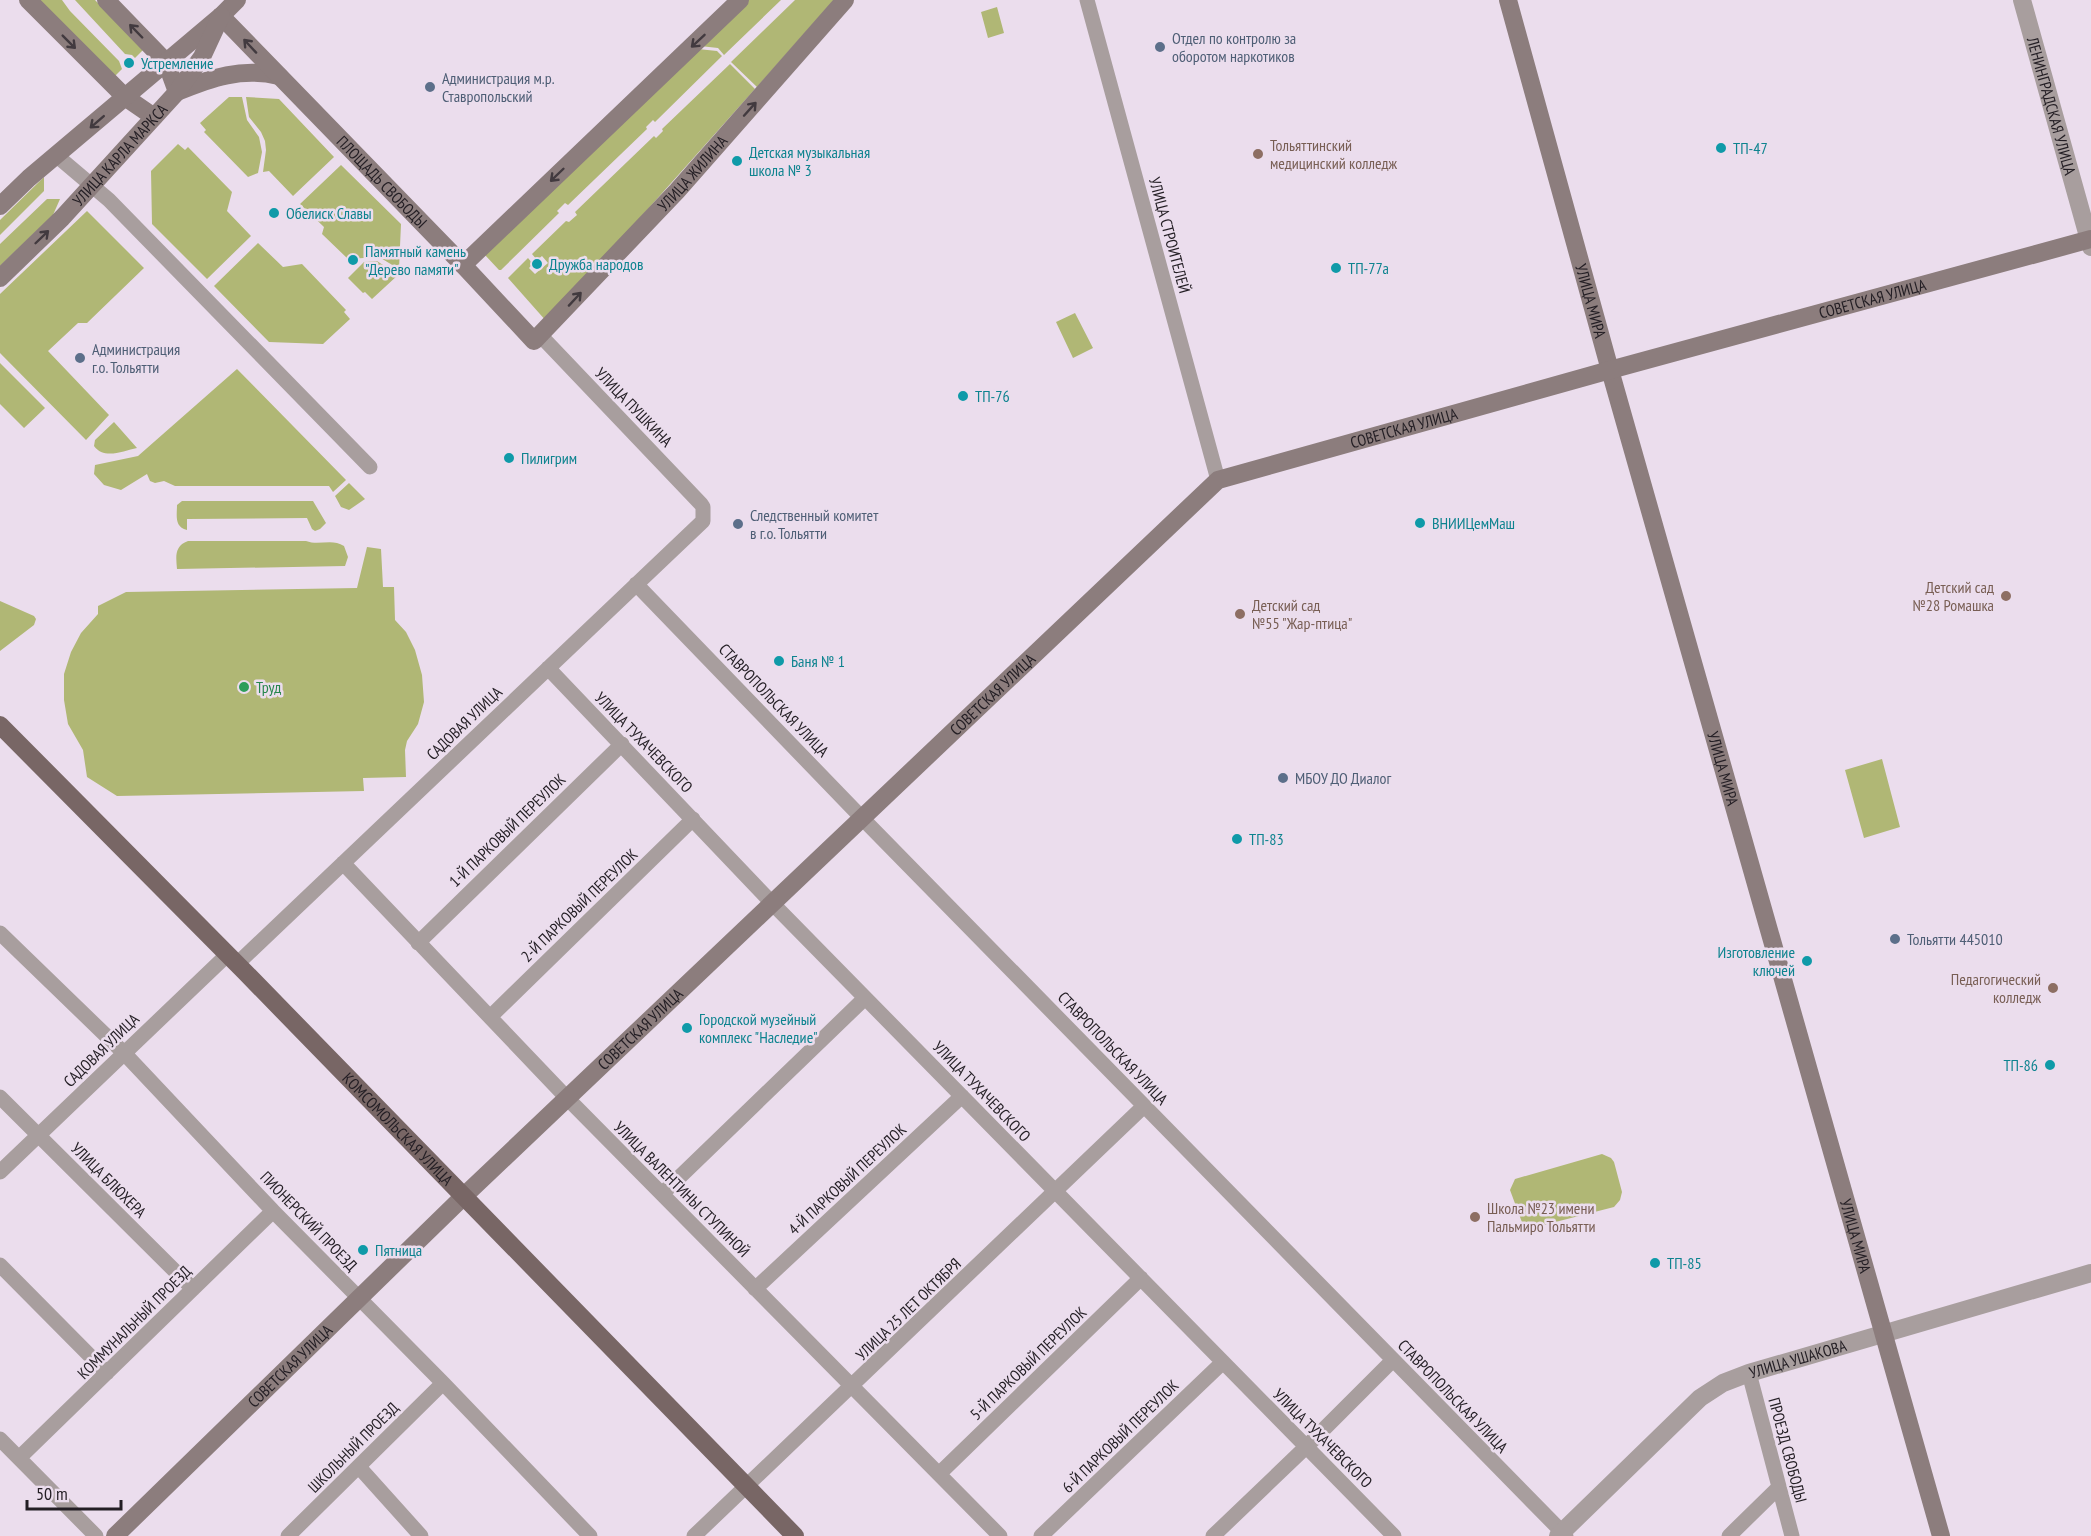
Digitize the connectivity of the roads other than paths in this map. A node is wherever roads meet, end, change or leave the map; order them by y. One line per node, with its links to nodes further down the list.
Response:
1 (28, 0): 13 (main road, one-way to 13)
2 (106, 0): 10 (main road, one-way to 2)
3 (237, 0): 9 (main road, УЛИЦА КАРЛА МАРКСА)
4 (740, 0): 19 (main road, one-way to 19)
5 (845, 0): 21 (main road, УЛИЦА ЖИЛИНА, one-way to 5)
6 (1087, 0): 24 (street, УЛИЦА СТРОИТЕЛЕЙ)
7 (1508, 0): 22 (main road, УЛИЦА МИРА)
8 (2022, 0): 18 (street, ЛЕНИНГРАДСКАЯ УЛИЦА)
9 (221, 16): 10 (main road, УЛИЦА КАРЛА МАРКСА); 11 (main road, ПЛОЩАДЬ СВОБОДЫ, one-way to 9); 12 (main road, УЛИЦА КАРЛА МАРКСА)
10 (166, 62): 12 (main road); 13 (main road, УЛИЦА КАРЛА МАРКСА)
11 (279, 76): 12 (main road); 19 (main road, ПЛОЩАДЬ СВОБОДЫ)
12 (177, 92): 14 (main road, УЛИЦА КАРЛА МАРКСА)
13 (125, 98): 14 (main road); 15 (main road, УЛИЦА КАРЛА МАРКСА, one-way to 15)
14 (154, 117): 16 (main road, УЛИЦА КАРЛА МАРКСА)
15 (57, 156): 16 (street); 17 (main road, УЛИЦА КАРЛА МАРКСА)
16 (91, 185): 20 (main road, УЛИЦА КАРЛА МАРКСА, one-way to 16); 23 (street)
17 (0, 206)
18 (2090, 242): 22 (main road, СОВЕТСКАЯ УЛИЦА)
19 (463, 265): 21 (main road, ПЛОЩАДЬ СВОБОДЫ)
20 (0, 278)
21 (537, 338): 25 (street, УЛИЦА ПУШКИНА)
22 (1610, 370): 24 (main road, СОВЕТСКАЯ УЛИЦА); 56 (main road, УЛИЦА МИРА)
23 (370, 467)
24 (1218, 480): 30 (main road, СОВЕТСКАЯ УЛИЦА)
25 (701, 504): 26 (street, САДОВАЯ УЛИЦА)
26 (636, 584): 27 (street, САДОВАЯ УЛИЦА); 30 (street, СТАВРОПОЛЬСКАЯ УЛИЦА)
27 (548, 668): 29 (street, УЛИЦА ТУХАЧЕВСКОГО); 32 (street, САДОВАЯ УЛИЦА)
28 (0, 725): 36 (main road, КОМСОМОЛЬСКАЯ УЛИЦА)
29 (622, 744): 31 (street, УЛИЦА ТУХАЧЕВСКОГО); 35 (street, 1-Й ПАРКОВЫЙ ПЕРЕУЛОК)
30 (862, 818): 33 (main road, СОВЕТСКАЯ УЛИЦА); 43 (street, СТАВРОПОЛЬСКАЯ УЛИЦА)
31 (693, 819): 33 (street, УЛИЦА ТУХАЧЕВСКОГО); 38 (street, 2-Й ПАРКОВЫЙ ПЕРЕУЛОК)
32 (343, 863): 35 (street, УЛИЦА ВАЛЕНТИНЫ СТУПИНОЙ); 36 (street, САДОВАЯ УЛИЦА)
33 (772, 903): 37 (street, УЛИЦА ТУХАЧЕВСКОГО); 42 (main road, СОВЕТСКАЯ УЛИЦА)
34 (0, 933): 39 (street, ПИОНЕРСКИЙ ПРОЕЗД)
35 (418, 943): 38 (street, УЛИЦА ВАЛЕНТИНЫ СТУПИНОЙ)
36 (232, 959): 39 (street, САДОВАЯ УЛИЦА); 48 (main road, КОМСОМОЛЬСКАЯ УЛИЦА)
37 (865, 998): 40 (street, УЛИЦА ТУХАЧЕВСКОГО); 47 (street)
38 (490, 1017): 42 (street, УЛИЦА ВАЛЕНТИНЫ СТУПИНОЙ)
39 (124, 1053): 44 (street, САДОВАЯ УЛИЦА); 49 (street, ПИОНЕРСКИЙ ПРОЕЗД)
40 (962, 1096): 46 (street, УЛИЦА ТУХАЧЕВСКОГО); 54 (street, 4-Й ПАРКОВЫЙ ПЕРЕУЛОК)
41 (0, 1097): 44 (street, УЛИЦА БЛЮХЕРА)
42 (567, 1098): 47 (street, УЛИЦА ВАЛЕНТИНЫ СТУПИНОЙ); 48 (main road, СОВЕТСКАЯ УЛИЦА)
43 (1144, 1106): 46 (street, УЛИЦА 25 ЛЕТ ОКТЯБРЯ); 57 (street, СТАВРОПОЛЬСКАЯ УЛИЦА)
44 (38, 1135): 45 (street, САДОВАЯ УЛИЦА); 53 (street, УЛИЦА БЛЮХЕРА)
45 (0, 1172)
46 (1056, 1192): 52 (street, УЛИЦА ТУХАЧЕВСКОГО); 62 (street, УЛИЦА 25 ЛЕТ ОКТЯБРЯ)
47 (662, 1194): 54 (street, УЛИЦА ВАЛЕНТИНЫ СТУПИНОЙ)
48 (464, 1196): 55 (main road, СОВЕТСКАЯ УЛИЦА); 68 (main road, КОМСОМОЛЬСКАЯ УЛИЦА)
49 (273, 1211): 53 (street, КОММУНАЛЬНЫЙ ПРОЕЗД); 55 (street, ПИОНЕРСКИЙ ПРОЕЗД)
50 (0, 1265): 59 (street)
51 (2091, 1273): 56 (street, УЛИЦА УШАКОВА)
52 (1141, 1278): 58 (street, УЛИЦА ТУХАЧЕВСКОГО); 67 (street, 5-Й ПАРКОВЫЙ ПЕРЕУЛОК)
53 (193, 1289): 59 (street, КОММУНАЛЬНЫЙ ПРОЕЗД)
54 (755, 1289): 62 (street, УЛИЦА ВАЛЕНТИНЫ СТУПИНОЙ)
55 (359, 1298): 61 (street, ПИОНЕРСКИЙ ПРОЕЗД); 73 (main road, СОВЕТСКАЯ УЛИЦА)
56 (1884, 1332): 60 (street, УЛИЦА УШАКОВА); 84 (main road, УЛИЦА МИРА)
57 (1393, 1360): 64 (street); 71 (street, СТАВРОПОЛЬСКАЯ УЛИЦА)
58 (1223, 1362): 64 (street, УЛИЦА ТУХАЧЕВСКОГО); 80 (street, 6-Й ПАРКОВЫЙ ПЕРЕУЛОК)
59 (108, 1373): 65 (street, КОММУНАЛЬНЫЙ ПРОЕЗД)
60 (1749, 1373): 69 (street, ПРОЕЗД СВОБОДЫ); 71 (street, УЛИЦА УШАКОВА)
61 (443, 1383): 66 (street, ШКОЛЬНЫЙ ПРОЕЗД); 76 (street, ПИОНЕРСКИЙ ПРОЕЗД)
62 (853, 1387): 67 (street, УЛИЦА ВАЛЕНТИНЫ СТУПИНОЙ); 68 (street, УЛИЦА 25 ЛЕТ ОКТЯБРЯ)
63 (0, 1439): 65 (street)
64 (1307, 1446): 70 (street, УЛИЦА ТУХАЧЕВСКОГО); 81 (street)
65 (19, 1458): 72 (street)
66 (359, 1467): 74 (street, ШКОЛЬНЫЙ ПРОЕЗД); 75 (street)
67 (939, 1474): 79 (street, УЛИЦА ВАЛЕНТИНЫ СТУПИНОЙ)
68 (746, 1485): 77 (street, УЛИЦА 25 ЛЕТ ОКТЯБРЯ); 78 (main road, КОМСОМОЛЬСКАЯ УЛИЦА)
69 (1779, 1487): 82 (street); 83 (street, ПРОЕЗД СВОБОДЫ)
70 (1386, 1533)
71 (1562, 1535)
72 (96, 1536)
73 (115, 1536)
74 (288, 1536)
75 (421, 1536)
76 (590, 1536)
77 (694, 1536)
78 (795, 1536)
79 (1000, 1536)
80 (1041, 1536)
81 (1213, 1536)
82 (1729, 1536)
83 (1792, 1536)
84 (1941, 1536)

